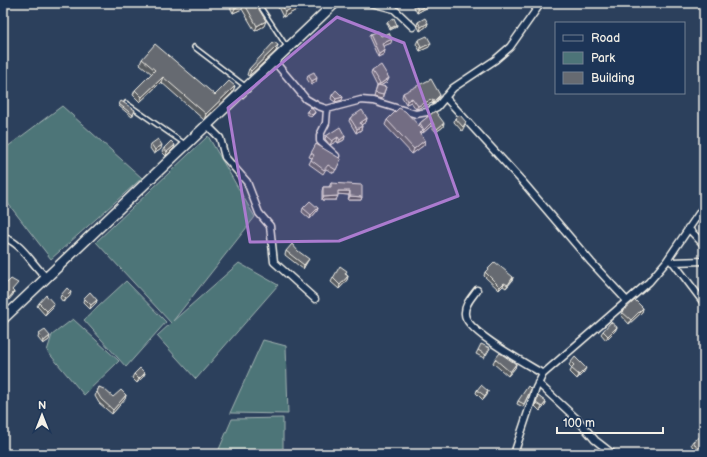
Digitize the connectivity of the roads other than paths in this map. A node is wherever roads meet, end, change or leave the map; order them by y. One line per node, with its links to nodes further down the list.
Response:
1 (258, 3): 7 (lane)
2 (335, 3): 7 (street)
3 (371, 3): 5 (street)
4 (541, 3): 10 (street)
5 (413, 27)
6 (194, 48): 9 (lane)
7 (288, 49): 8 (street)
8 (274, 61): 9 (street); 12 (street)
9 (246, 87): 13 (street)
10 (445, 97): 12 (street); 26 (street)
11 (126, 103): 14 (lane)
12 (327, 109): 15 (street)
13 (207, 125): 14 (street); 25 (street)
14 (186, 144): 23 (street)
15 (336, 156)
16 (704, 206): 17 (street)
17 (688, 228): 19 (street); 21 (street)
18 (3, 237): 23 (street)
19 (704, 245)
20 (704, 261): 22 (street)
21 (666, 262): 22 (street); 26 (street)
22 (673, 262): 27 (street)
23 (46, 277): 28 (street)
24 (477, 290): 29 (street)
25 (315, 299)
26 (627, 301): 29 (street)
27 (704, 303)
28 (3, 319)
29 (543, 374): 30 (street)
30 (538, 383): 31 (street); 32 (street)
31 (514, 454)
32 (613, 454)

